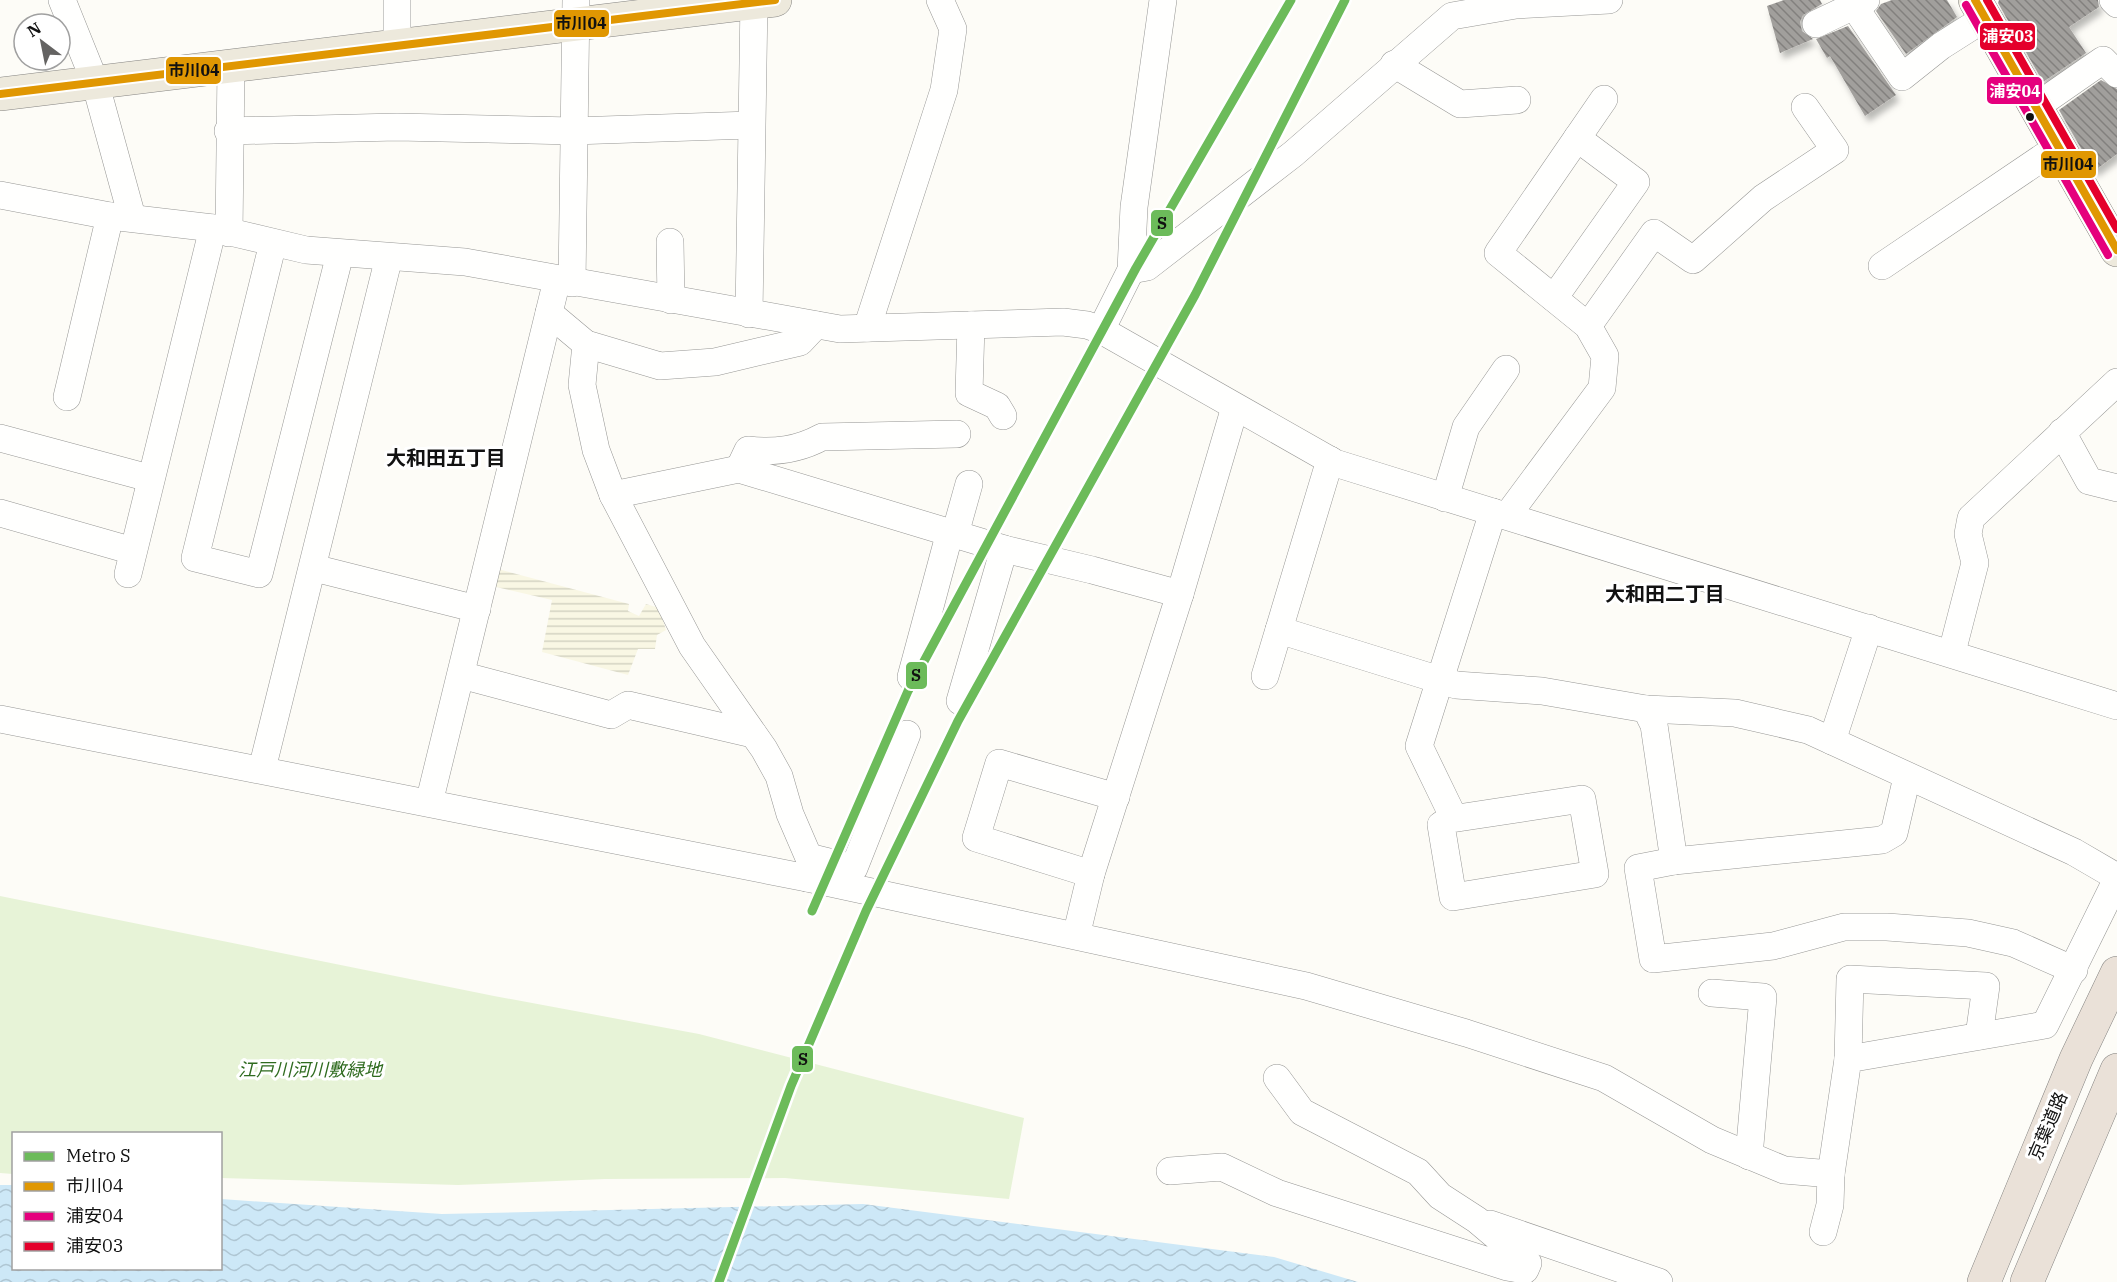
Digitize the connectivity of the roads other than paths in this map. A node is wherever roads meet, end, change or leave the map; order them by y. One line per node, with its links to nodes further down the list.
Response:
1 (62, 0): 17 (street)
2 (397, 0): 13 (street)
3 (940, 0): 46 (street)
4 (1163, 0): 37 (street)
5 (1609, 0): 14 (street)
6 (2113, 0): 9 (street)
7 (761, 1): 11 (main road); 23 (street)
8 (1860, 3): 10 (street); 12 (street)
9 (2117, 4)
10 (1980, 9): 22 (main road)
11 (576, 12): 13 (main road); 25 (street)
12 (1816, 24)
13 (397, 46): 15 (main road)
14 (1394, 64): 20 (street); 37 (street)
15 (231, 66): 17 (main road); 24 (street)
16 (2117, 74): 22 (street)
17 (95, 82): 18 (main road); 29 (street)
18 (0, 94)
19 (1604, 99): 26 (street)
20 (1517, 100)
21 (1805, 107): 45 (street)
22 (2034, 108): 27 (main road)
23 (751, 125): 25 (street); 42 (street)
24 (228, 131): 25 (street); 30 (street)
25 (573, 131): 38 (street)
26 (1577, 138): 39 (street); 39 (street)
27 (2058, 147): 33 (main road); 36 (street)
28 (1, 200): 29 (street)
29 (121, 216): 30 (street); 51 (street)
30 (221, 230): 32 (street); 59 (street)
31 (670, 242): 40 (street)
32 (273, 243): 34 (street); 34 (street)
33 (2117, 250)
34 (340, 254): 35 (street)
35 (389, 257): 38 (street); 68 (street)
36 (1882, 266)
37 (1131, 270): 47 (street)
38 (565, 281): 40 (street); 41 (street)
39 (1554, 298): 45 (street)
40 (671, 300): 42 (street)
41 (549, 313): 48 (street); 70 (street)
42 (749, 314): 44 (street)
43 (971, 325): 46 (street); 47 (street); 53 (street)
44 (816, 326): 46 (street); 48 (street)
45 (1588, 326): 65 (street)
46 (867, 328)
47 (1101, 330): 52 (street)
48 (586, 344): 62 (street)
49 (1506, 369): 63 (street)
50 (2117, 382): 54 (street)
51 (67, 397)
52 (1235, 407): 57 (street); 69 (street)
53 (1003, 416)
54 (2062, 432): 61 (street); 73 (street)
55 (957, 434): 58 (street)
56 (0, 438): 59 (street)
57 (1330, 460): 63 (street); 72 (street)
58 (739, 469): 62 (street); 66 (street)
59 (150, 478): 64 (street)
60 (969, 484): 66 (street)
61 (2117, 488)
62 (613, 495): 82 (street)
63 (1445, 498): 65 (street)
64 (0, 513)
65 (1500, 514): 71 (street); 77 (street)
66 (953, 533): 67 (street); 76 (street)
67 (1004, 549): 69 (street); 78 (street)
68 (314, 568): 70 (street); 85 (street)
69 (1180, 594): 87 (street)
70 (477, 609): 74 (street)
71 (1869, 628): 73 (street); 84 (street)
72 (1279, 630): 75 (street); 77 (street)
73 (1952, 652): 79 (street)
74 (461, 675): 82 (street); 88 (street)
75 (1265, 676)
76 (911, 677)
77 (1440, 678): 80 (street); 89 (street)
78 (960, 701)
79 (2117, 706)
80 (1646, 709): 84 (street); 90 (street)
81 (0, 719): 85 (street)
82 (753, 734): 91 (street)
83 (907, 734): 91 (street)
84 (1832, 741): 86 (street)
85 (262, 769): 88 (street)
86 (1907, 777): 90 (street); 93 (street)
87 (1116, 797): 92 (street); 92 (street)
88 (429, 803): 91 (street)
89 (1451, 819): 89 (street)
90 (1674, 861): 95 (street)
91 (808, 867): 102 (street)
92 (1091, 874): 94 (street)
93 (2117, 878): 95 (street)
94 (1078, 928)
95 (2073, 970): 98 (street)
96 (2117, 973): 108 (highway, 京葉道路)
97 (1712, 993): 102 (street)
98 (1979, 1036): 99 (street); 99 (street)
99 (1848, 1059): 104 (street)
100 (2117, 1070): 109 (highway)
101 (1277, 1078): 105 (street)
102 (1749, 1156): 104 (street)
103 (1170, 1172): 105 (street)
104 (1831, 1174): 106 (street)
105 (1477, 1220): 107 (street)
106 (1823, 1232)
107 (1659, 1282)
108 (1984, 1282)
109 (2027, 1282)

